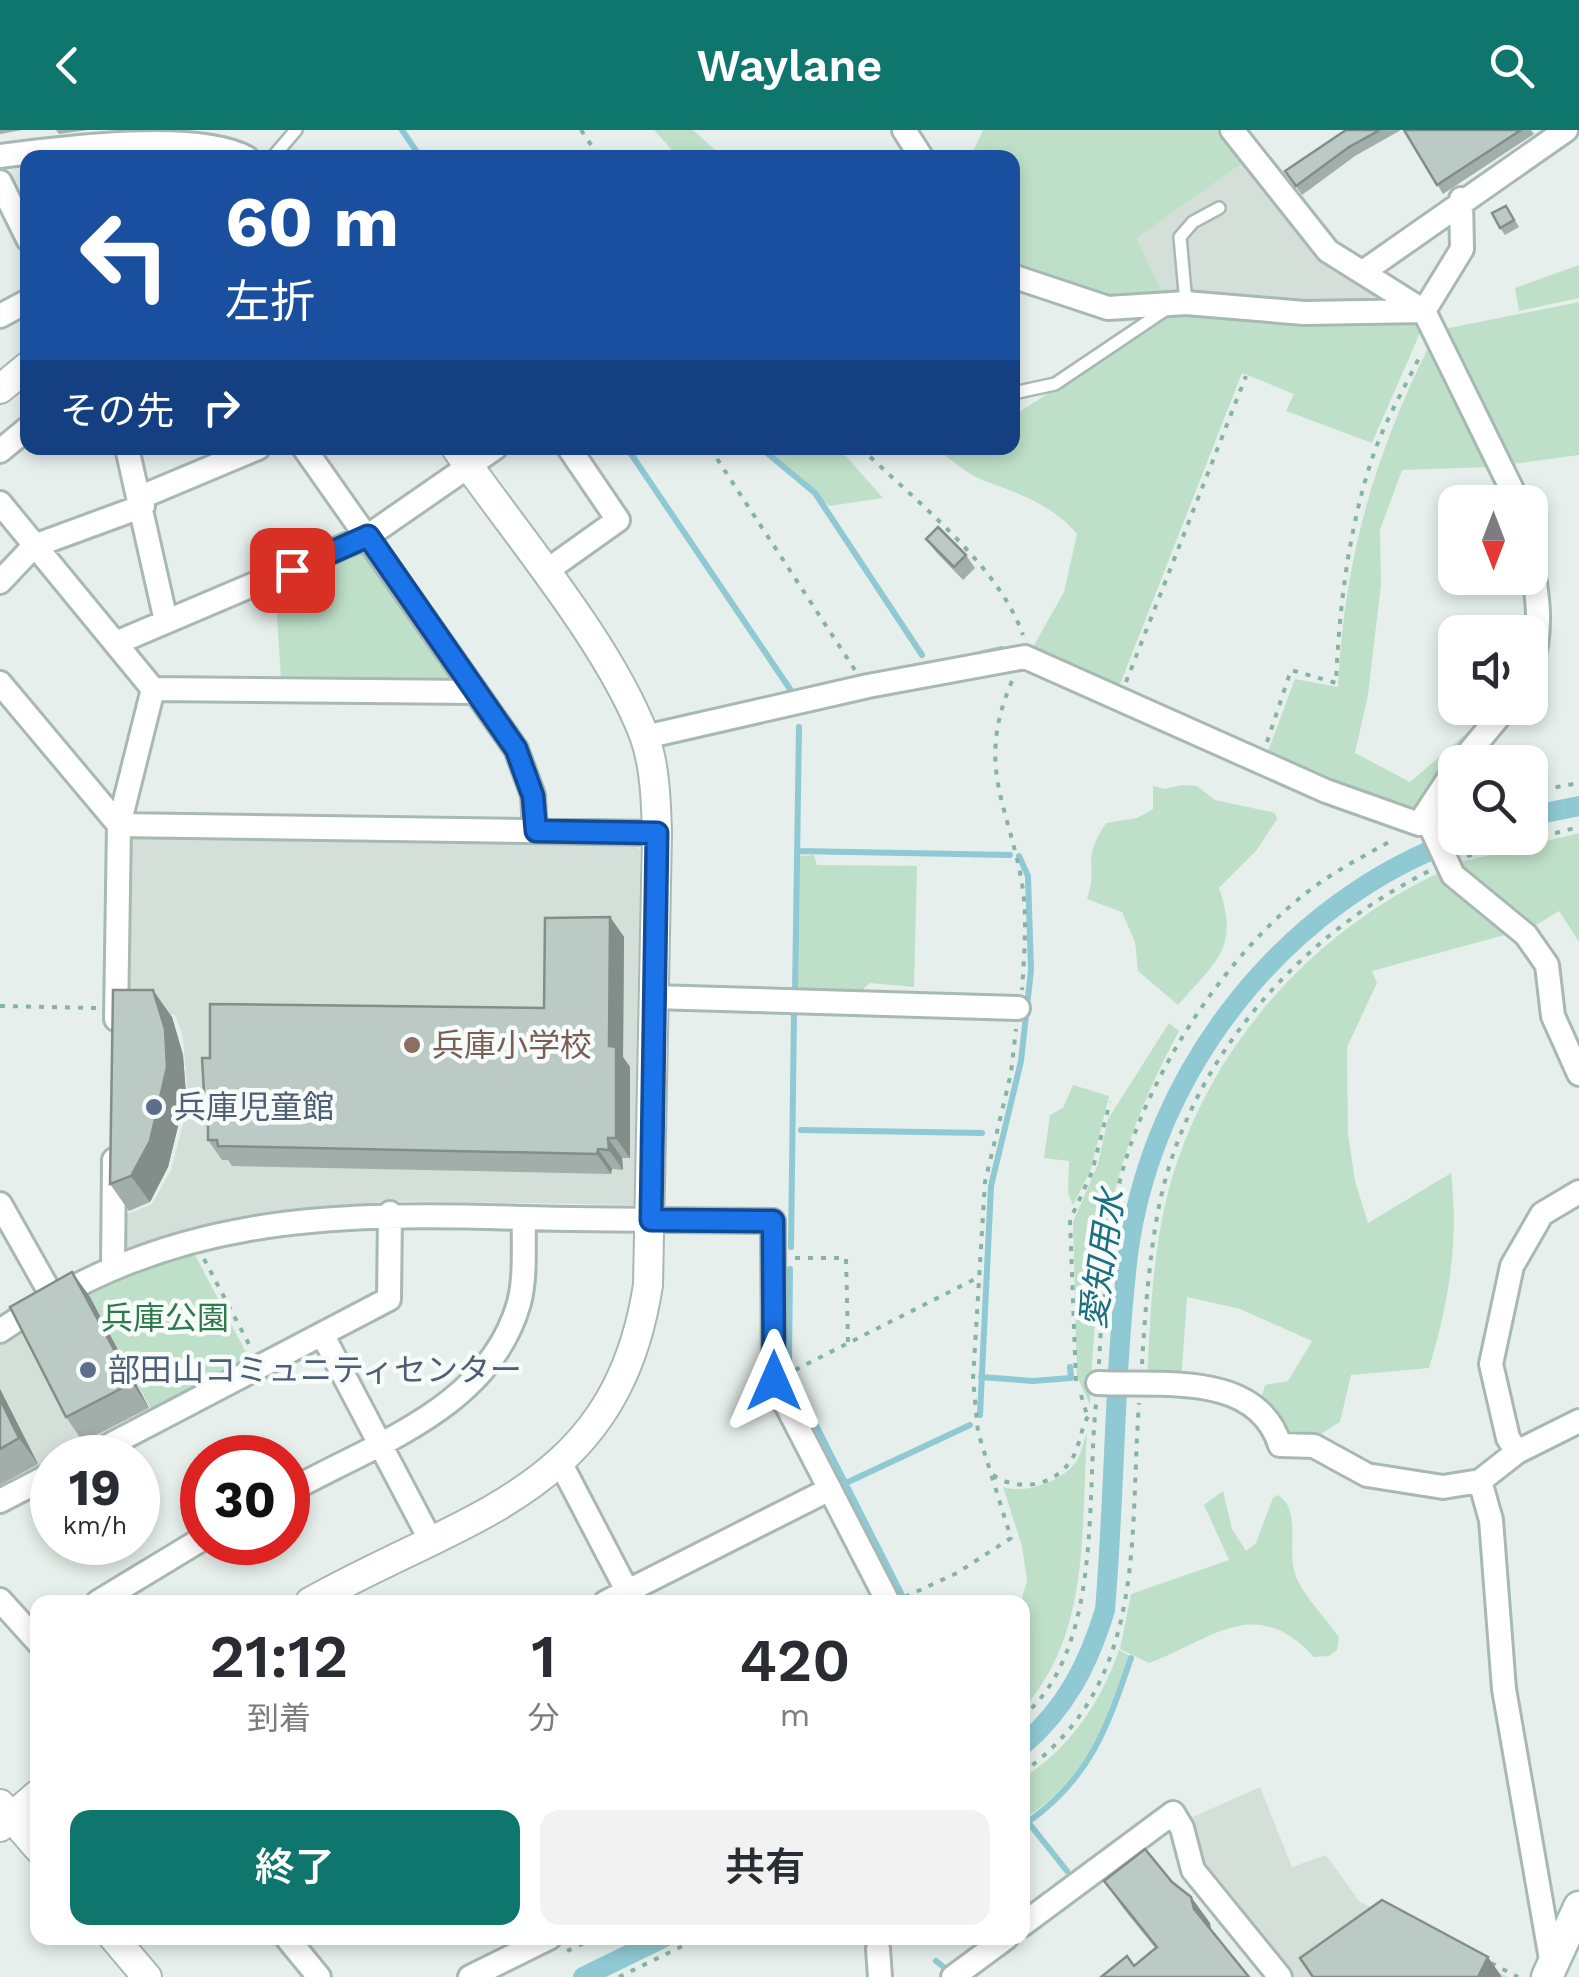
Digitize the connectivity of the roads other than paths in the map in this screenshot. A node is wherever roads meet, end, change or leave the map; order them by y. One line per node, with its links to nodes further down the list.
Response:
1 (296, 130): 8 (lane)
2 (1232, 130): 13 (street)
3 (1566, 130): 10 (street)
4 (190, 133): 5 (street); 7 (street)
5 (165, 147): 6 (street)
6 (38, 150)
7 (239, 150)
8 (279, 150)
9 (0, 182): 12 (street)
10 (1461, 200): 13 (street); 16 (street)
11 (1219, 208): 15 (lane)
12 (20, 223)
13 (1362, 272): 16 (street)
14 (1020, 279): 15 (street)
15 (1180, 304): 16 (street); 19 (lane)
16 (1428, 320): 27 (street)
17 (20, 373): 18 (street)
18 (0, 389)
19 (1020, 392)
20 (20, 435): 21 (street)
21 (0, 451)
22 (129, 455): 28 (street)
23 (243, 455): 28 (street)
24 (309, 455): 30 (street)
25 (575, 455): 32 (street)
26 (462, 457): 30 (street); 32 (street)
27 (1510, 485)
28 (142, 502): 31 (street); 34 (street)
29 (0, 503): 31 (street)
30 (368, 536): 34 (street); 38 (street)
31 (34, 546): 33 (street); 35 (street)
32 (544, 572): 40 (street)
33 (0, 582)
34 (166, 621): 35 (street)
35 (116, 644): 37 (street)
36 (0, 683): 44 (street)
37 (152, 688): 38 (street); 44 (street)
38 (476, 692): 45 (street)
39 (1492, 725): 41 (street)
40 (645, 737): 43 (street); 46 (street)
41 (1475, 745)
42 (1438, 799): 43 (street)
43 (1424, 823): 50 (street)
44 (119, 825): 45 (street); 49 (street)
45 (536, 831): 46 (street)
46 (657, 833): 47 (street)
47 (652, 997): 48 (street); 56 (street)
48 (1018, 1008)
49 (116, 1048)
50 (1579, 1074)
51 (115, 1128): 57 (street)
52 (1579, 1192): 65 (street)
53 (0, 1204): 58 (street)
54 (390, 1213): 55 (street); 57 (street); 60 (street)
55 (524, 1218): 56 (street); 64 (street)
56 (651, 1220): 66 (street); 70 (street)
57 (113, 1267): 58 (street)
58 (52, 1296): 59 (street)
59 (0, 1331)
60 (322, 1334): 63 (street); 64 (street)
61 (1098, 1383): 68 (street)
62 (1579, 1421): 65 (street)
63 (129, 1435)
64 (380, 1441): 67 (street); 72 (street)
65 (1517, 1452): 68 (street)
66 (561, 1464): 72 (street); 76 (street)
67 (310, 1480)
68 (1480, 1482): 91 (street)
69 (30, 1485): 71 (street)
70 (830, 1489): 77 (street); 78 (street)
71 (0, 1501)
72 (431, 1541): 75 (street)
73 (180, 1552): 74 (street)
74 (109, 1595)
75 (324, 1595)
76 (620, 1595)
77 (630, 1595)
78 (886, 1595)
79 (0, 1600): 80 (street)
80 (30, 1633)
81 (30, 1799): 82 (street)
82 (4, 1816): 83 (street)
83 (30, 1840)
84 (1579, 1907): 91 (main road)
85 (1030, 1919): 97 (street)
86 (120, 1945): 92 (street)
87 (293, 1945): 93 (street)
88 (535, 1945): 94 (street)
89 (996, 1945): 96 (street)
90 (878, 1948): 95 (street)
91 (1549, 1971)
92 (147, 1977)
93 (318, 1977)
94 (470, 1977)
95 (880, 1977)
96 (953, 1977)
97 (1280, 1977)

